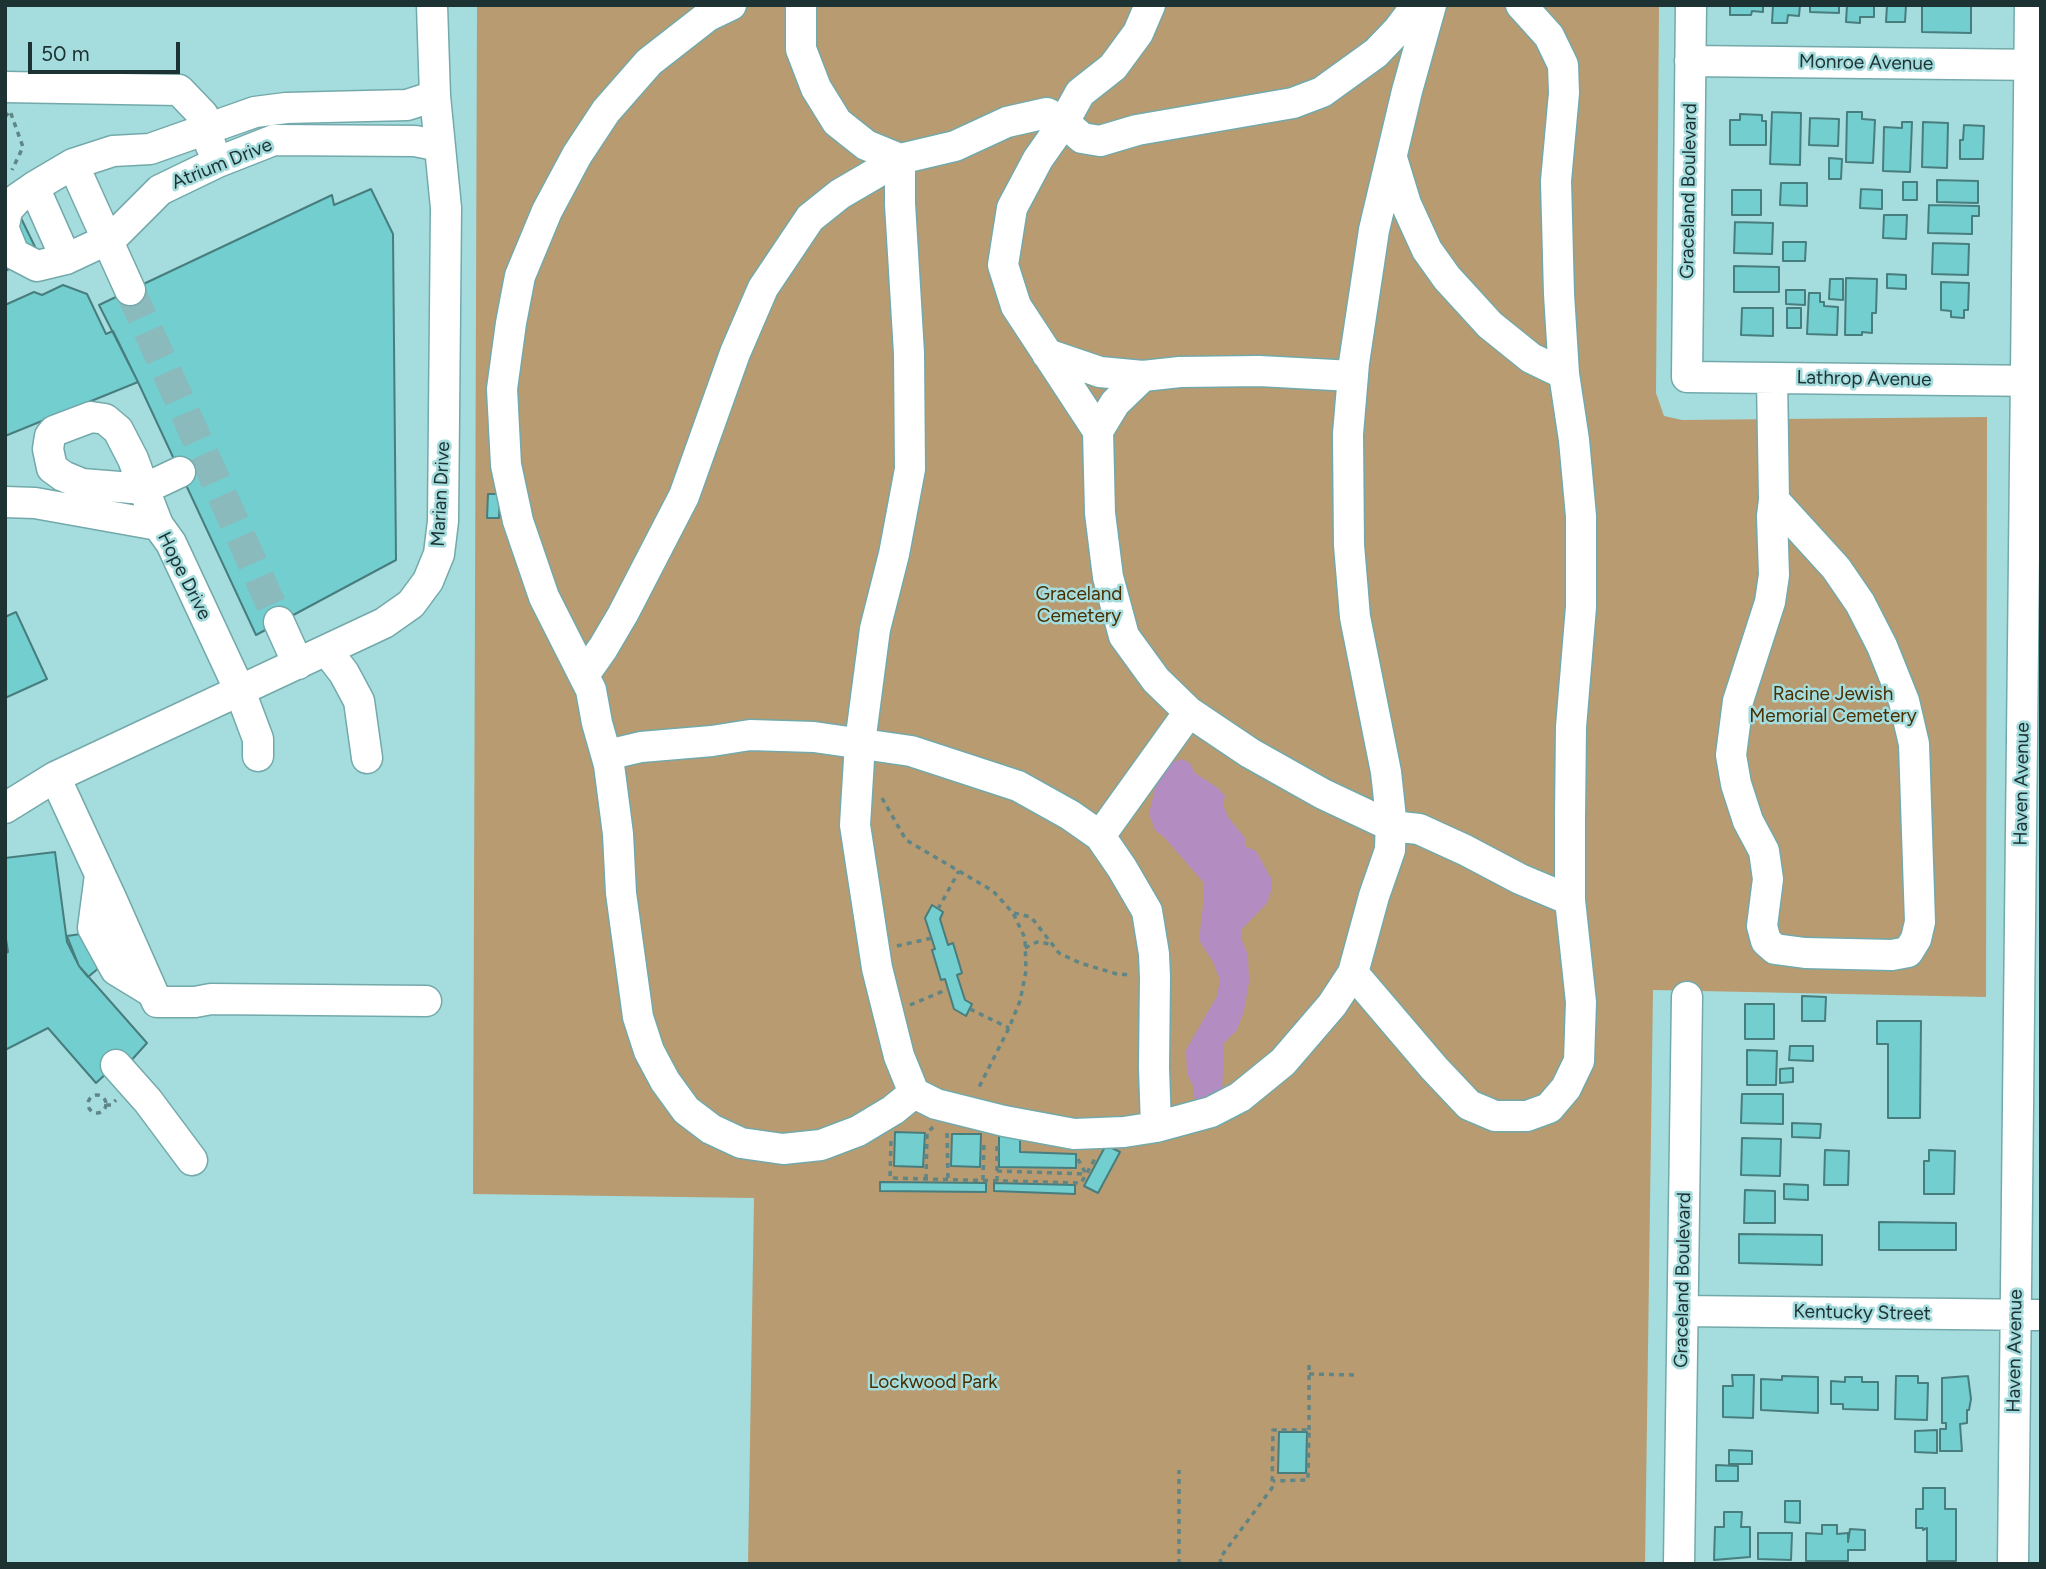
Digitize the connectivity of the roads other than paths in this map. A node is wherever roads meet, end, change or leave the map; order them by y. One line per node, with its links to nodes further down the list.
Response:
1 (432, 5): 13 (street, Marian Drive)
2 (731, 5): 42 (street)
3 (802, 5): 18 (street)
4 (1150, 5): 14 (street)
5 (1417, 5): 14 (street)
6 (1431, 5): 17 (street)
7 (1521, 5): 28 (street)
8 (1691, 5): 10 (street, Graceland Boulevard)
9 (2030, 5): 11 (street, Haven Avenue)
10 (1690, 61): 11 (street, Monroe Avenue); 31 (street, Graceland Boulevard)
11 (2035, 64): 33 (street, Haven Avenue)
12 (5, 87): 15 (street)
13 (435, 96): 15 (street, Atrium Drive); 16 (street, Marian Drive)
14 (1064, 122): 18 (street); 27 (street)
15 (205, 130): 19 (street); 20 (street, Atrium Drive)
16 (440, 146): 19 (street, Atrium Drive); 40 (street, Marian Drive)
17 (1391, 157): 28 (street); 30 (street)
18 (900, 159): 42 (street); 46 (street)
19 (218, 162): 24 (street, Atrium Drive)
20 (73, 163): 21 (street, Atrium Drive); 24 (street)
21 (23, 180): 22 (street, Atrium Drive); 25 (street)
22 (5, 221)
23 (5, 232): 25 (street, Atrium Drive)
24 (107, 240): 25 (street, Atrium Drive); 26 (street)
25 (66, 259)
26 (130, 290)
27 (1047, 354): 29 (street); 34 (street)
28 (1564, 374): 54 (street)
29 (1143, 376): 30 (street); 34 (street)
30 (1353, 376): 52 (street)
31 (1687, 377): 32 (street, Lathrop Avenue)
32 (1772, 378): 33 (street, Lathrop Avenue); 36 (street)
33 (2033, 380): 44 (street, Haven Avenue)
34 (1098, 431): 45 (street)
35 (180, 472): 38 (street)
36 (1774, 500): 36 (street)
37 (5, 502): 38 (street, Hope Drive)
38 (158, 525): 43 (street, Hope Drive)
39 (279, 622): 41 (street)
40 (327, 651): 41 (street, Marian Drive); 49 (street)
41 (298, 664): 43 (street, Marian Drive)
42 (583, 675): 47 (street)
43 (240, 691): 48 (street, Hope Drive); 50 (street, Marian Drive)
44 (2032, 699): 58 (street, Haven Avenue)
45 (1189, 712): 52 (street); 53 (street)
46 (860, 743): 47 (street); 53 (street); 60 (street)
47 (607, 755): 60 (street)
48 (258, 757)
49 (367, 758)
50 (55, 778): 51 (street, Marian Drive); 57 (street)
51 (5, 808)
52 (1391, 826): 54 (street); 55 (street)
53 (1100, 836): 61 (street)
54 (1570, 900): 55 (street)
55 (1353, 973): 61 (street)
56 (1687, 997): 63 (street, Graceland Boulevard)
57 (426, 1001)
58 (2030, 1007): 64 (street, Haven Avenue)
59 (116, 1065): 62 (street)
60 (957, 1112): 61 (street)
61 (1156, 1127)
62 (192, 1160)
63 (1683, 1311): 64 (street, Kentucky Street); 65 (street, Graceland Boulevard)
64 (2028, 1315): 66 (street, Haven Avenue)
65 (1679, 1564)
66 (2013, 1564)

